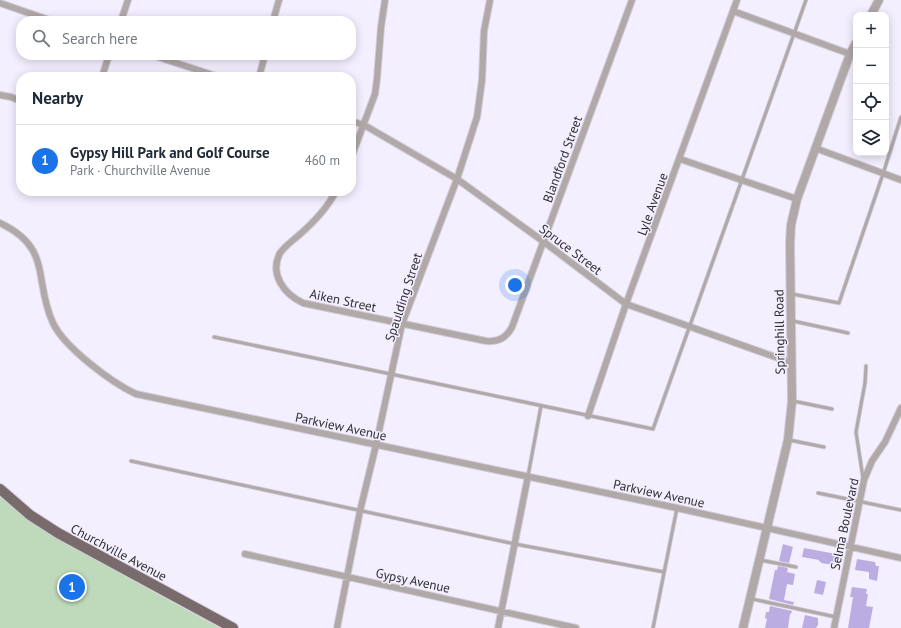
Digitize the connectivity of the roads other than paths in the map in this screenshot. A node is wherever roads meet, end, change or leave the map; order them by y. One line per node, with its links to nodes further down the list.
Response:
1 (128, 0): 13 (street)
2 (279, 0): 14 (street)
3 (385, 0): 28 (street)
4 (490, 0): 33 (street, Spaulding Street)
5 (632, 0): 39 (street, Blandford Street)
6 (737, 0): 10 (street, Lyle Avenue)
7 (806, 0): 15 (lane)
8 (879, 0): 11 (street)
9 (0, 3): 12 (street)
10 (733, 11): 15 (street); 31 (street, Lyle Avenue)
11 (873, 12)
12 (38, 16)
13 (123, 16)
14 (274, 16)
15 (794, 33): 17 (street); 34 (lane)
16 (853, 48): 17 (street, Springhill Road)
17 (850, 54): 30 (street, Springhill Road)
18 (107, 60): 21 (street)
19 (167, 60): 22 (street)
20 (264, 60): 23 (street)
21 (104, 72)
22 (204, 72)
23 (260, 72)
24 (0, 96): 25 (street)
25 (16, 99)
26 (901, 117): 32 (lane)
27 (356, 123): 28 (street, Spruce Street)
28 (364, 125): 29 (street); 33 (street, Spruce Street)
29 (356, 145)
30 (815, 148): 32 (street); 37 (street, Springhill Road)
31 (680, 159): 34 (street); 41 (street, Lyle Avenue)
32 (883, 174): 35 (street); 40 (lane)
33 (456, 179): 39 (street, Spruce Street); 43 (street, Spaulding Street)
34 (742, 180): 37 (street); 44 (lane)
35 (901, 180)
36 (333, 196): 43 (street, Aiken Street)
37 (797, 199): 40 (street, Springhill Road)
38 (0, 223): 56 (street, Parkview Avenue)
39 (544, 242): 41 (street, Spruce Street); 43 (street, Blandford Street)
40 (790, 294): 42 (street, Springhill Road)
41 (626, 304): 44 (street, Spruce Street); 54 (street, Lyle Avenue)
42 (791, 321): 45 (lane); 47 (street, Springhill Road)
43 (402, 324): 49 (street, Spaulding Street)
44 (689, 327): 47 (street, Spruce Street); 54 (lane)
45 (848, 333)
46 (214, 338): 49 (lane)
47 (792, 363): 50 (street, Springhill Road)
48 (866, 366): 60 (lane)
49 (392, 375): 51 (lane); 56 (street, Spaulding Street)
50 (792, 400): 53 (lane); 55 (street, Springhill Road)
51 (541, 406): 54 (lane); 59 (lane)
52 (901, 408): 60 (street, Selma Boulevard)
53 (832, 409)
54 (588, 416)
55 (788, 440): 57 (lane); 67 (street, Springhill Road)
56 (376, 445): 59 (street, Parkview Avenue); 66 (street, Spaulding Street)
57 (824, 447)
58 (131, 461): 66 (lane)
59 (528, 476): 64 (street, Parkview Avenue); 68 (street)
60 (864, 480): 63 (street, Selma Boulevard)
61 (0, 489): 79 (main road, Churchville Avenue)
62 (818, 493): 63 (lane)
63 (859, 502): 65 (lane); 69 (street, Selma Boulevard)
64 (677, 508): 67 (street, Parkview Avenue); 74 (lane)
65 (901, 510)
66 (360, 511): 68 (lane); 75 (street, Spaulding Street)
67 (768, 529): 69 (street, Parkview Avenue); 72 (street, Springhill Road)
68 (515, 544): 74 (lane); 77 (street)
69 (850, 547): 71 (street, Parkview Avenue); 78 (street, Selma Boulevard)
70 (245, 554): 75 (street, Gypsy Avenue)
71 (901, 558)
72 (760, 560): 73 (lane); 76 (street, Springhill Road)
73 (796, 567)
74 (664, 572): 83 (lane)
75 (346, 577): 77 (street, Gypsy Avenue); 80 (street, Spaulding Street)
76 (751, 598): 78 (lane); 84 (street, Springhill Road)
77 (502, 611): 81 (street); 82 (street, Gypsy Avenue)
78 (836, 617): 85 (street, Selma Boulevard)
79 (233, 628)
80 (337, 628)
81 (498, 628)
82 (576, 628)
83 (653, 628)
84 (743, 628)
85 (834, 628)

